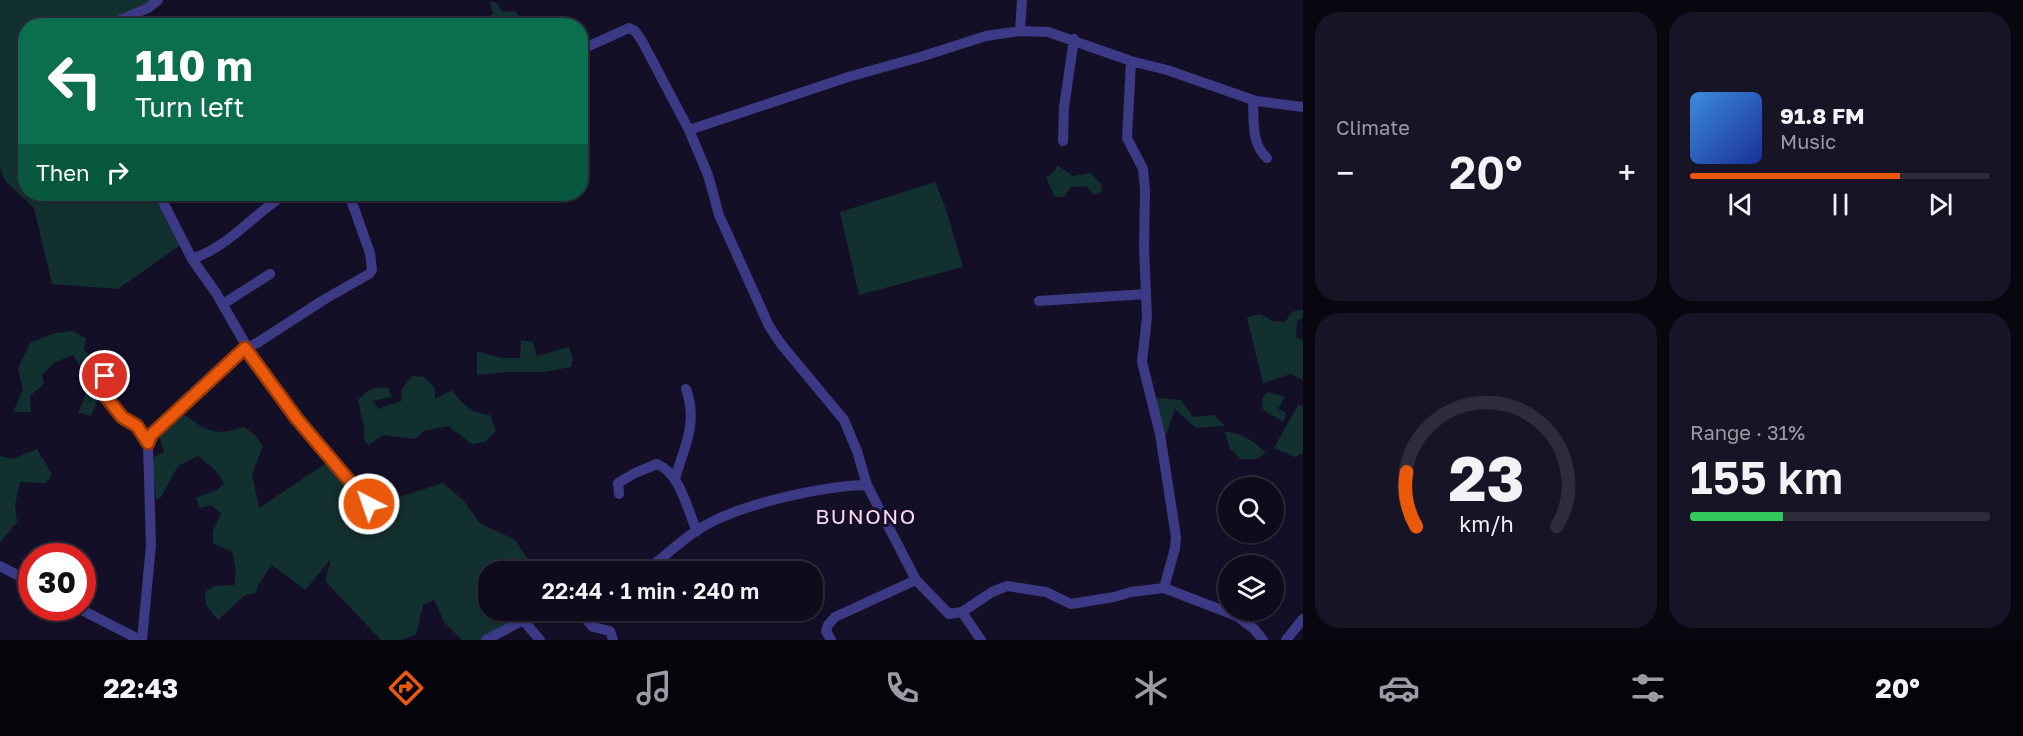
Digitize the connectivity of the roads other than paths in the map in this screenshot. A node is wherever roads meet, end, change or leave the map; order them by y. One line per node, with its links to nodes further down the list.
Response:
1 (158, 0): 3 (street)
2 (1022, 0): 4 (street)
3 (125, 18)
4 (1020, 31): 5 (street); 10 (street)
5 (1074, 39): 7 (street); 11 (street)
6 (588, 46): 10 (street)
7 (1131, 62): 8 (street); 18 (street)
8 (1253, 100): 9 (street); 12 (street)
9 (1303, 106)
10 (689, 130): 26 (street)
11 (1063, 141)
12 (1268, 158)
13 (163, 201): 16 (street)
14 (274, 201): 16 (street)
15 (351, 201): 21 (street)
16 (192, 259): 20 (street)
17 (270, 274): 20 (street)
18 (1146, 294): 19 (street); 34 (street)
19 (1039, 301)
20 (223, 304): 21 (street)
21 (245, 348): 24 (street); 28 (street)
22 (105, 376): 24 (street)
23 (686, 389): 25 (street)
24 (148, 443): 41 (street)
25 (675, 478): 27 (street); 29 (street)
26 (867, 485): 29 (street); 33 (street)
27 (620, 494)
28 (369, 504)
29 (697, 531): 30 (street)
30 (658, 561)
31 (0, 566): 32 (street)
32 (18, 576)
33 (916, 580): 35 (street); 45 (street)
34 (1164, 588): 35 (street); 47 (street)
35 (962, 612): 46 (street)
36 (96, 617): 41 (street)
37 (1303, 618): 48 (street)
38 (521, 621): 42 (street)
39 (524, 621): 43 (street)
40 (588, 621): 44 (street)
41 (141, 640)
42 (486, 640)
43 (540, 640)
44 (613, 640)
45 (831, 640)
46 (981, 640)
47 (1263, 640)
48 (1286, 640)

